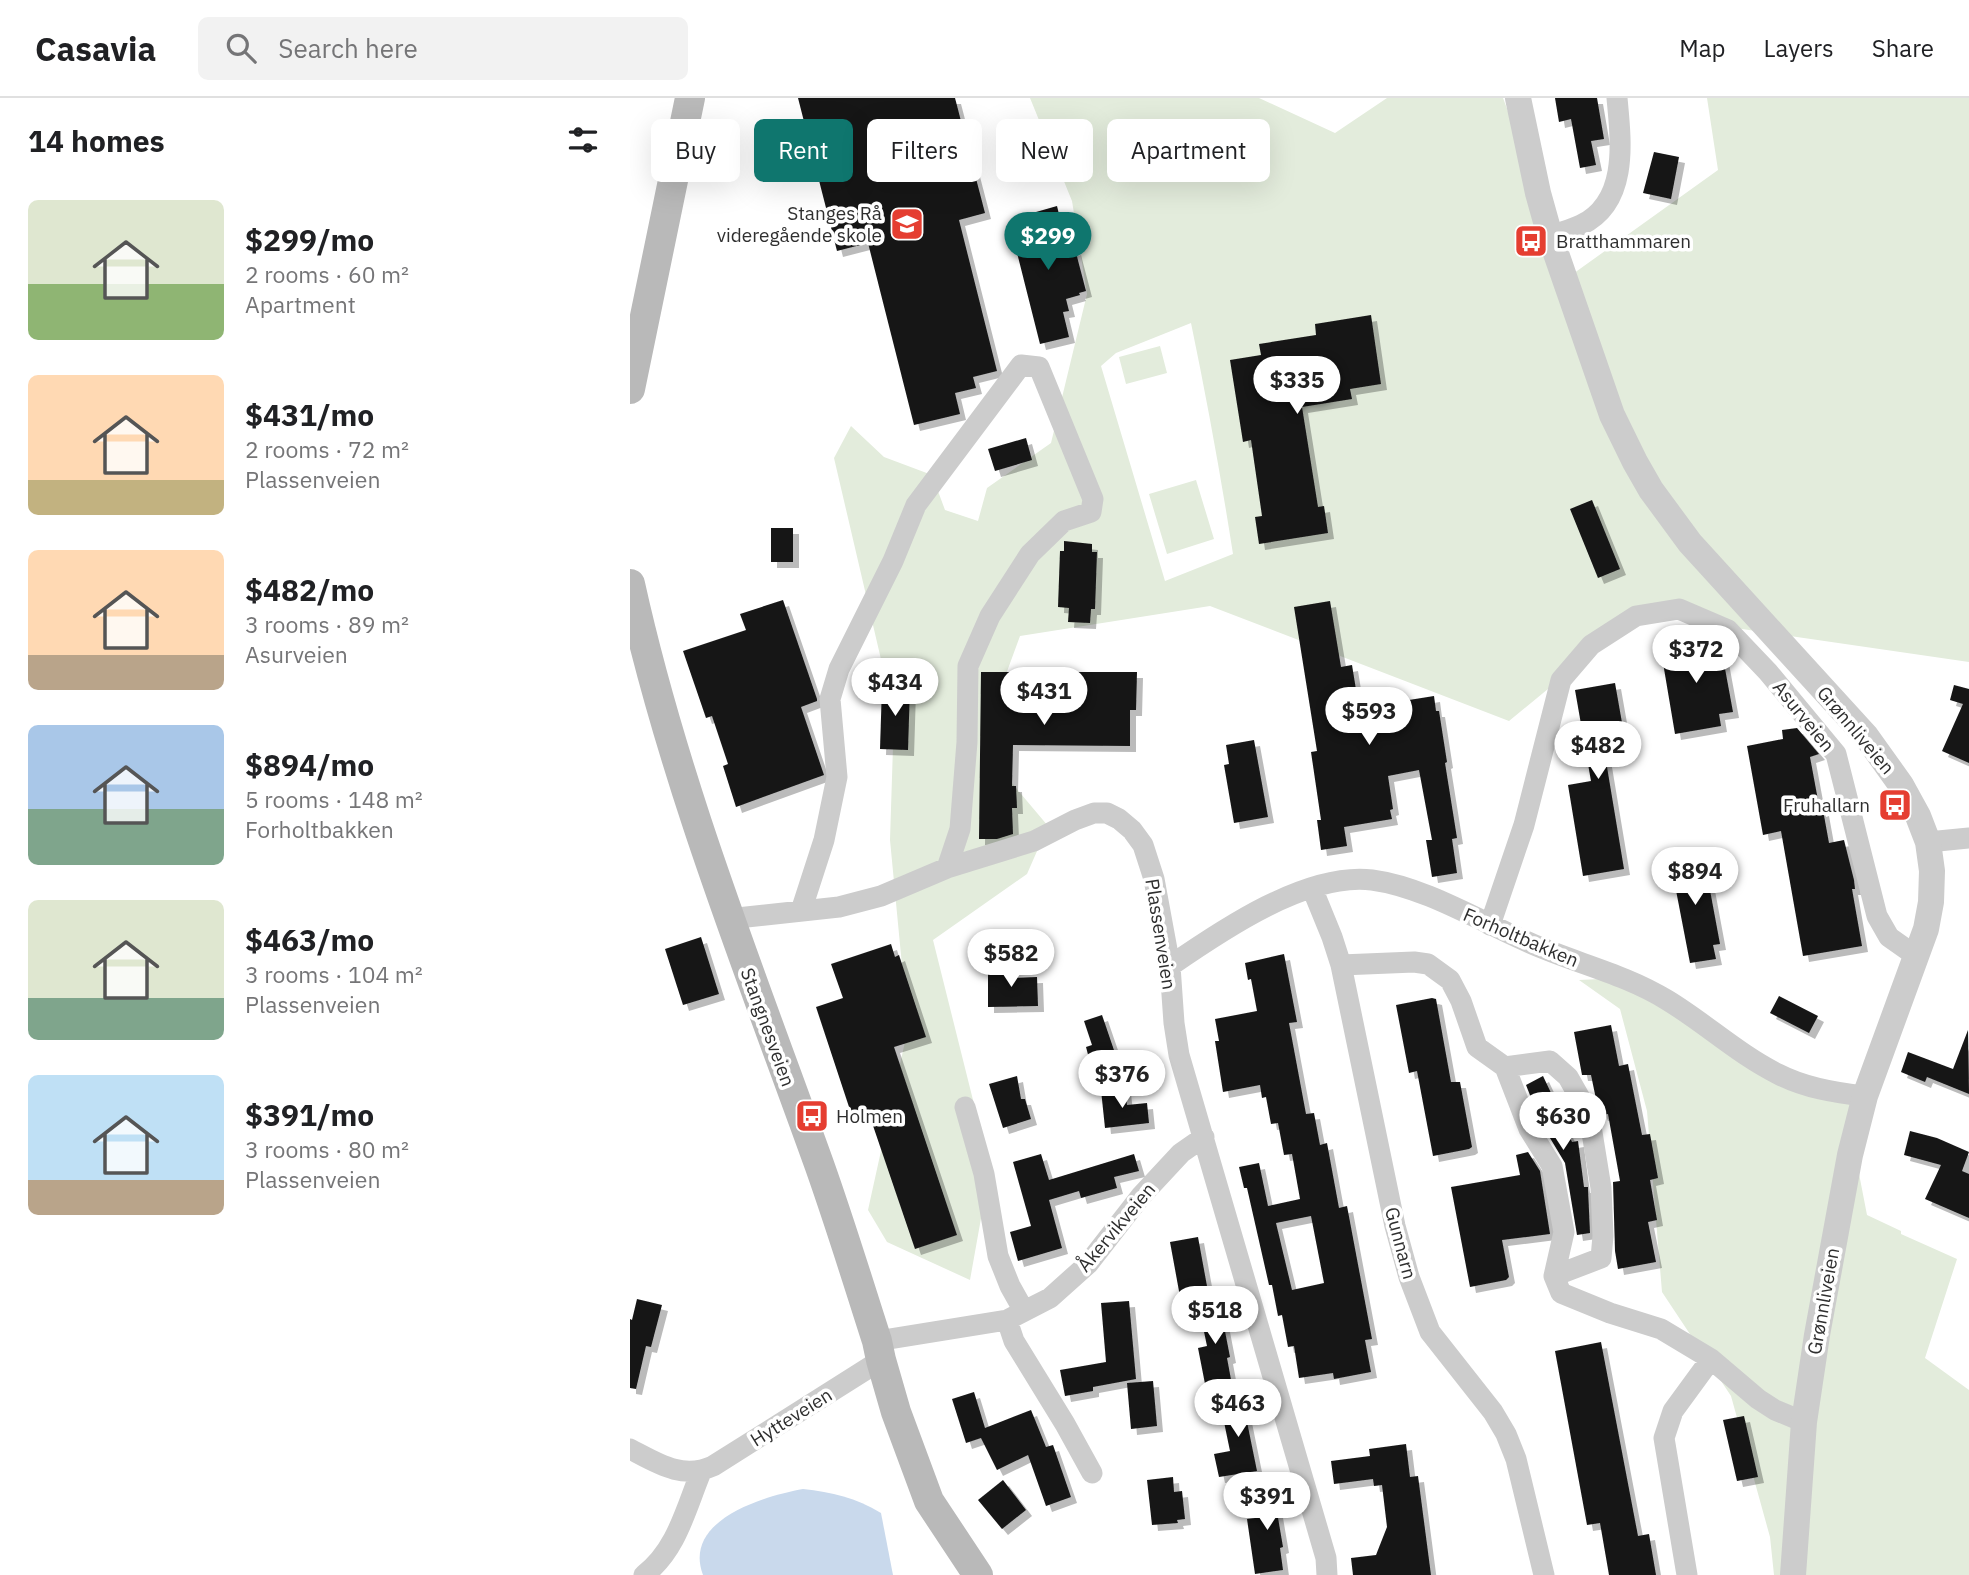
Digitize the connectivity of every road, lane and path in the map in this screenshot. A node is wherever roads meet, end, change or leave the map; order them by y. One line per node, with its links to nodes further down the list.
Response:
1 (690, 98): 5 (main road)
2 (1518, 98): 4 (street, Grønnliveien)
3 (1617, 98): 4 (street)
4 (1550, 236): 8 (street, Grønnliveien)
5 (630, 389)
6 (630, 584): 12 (main road, Stangnesveien)
7 (1969, 838): 8 (street)
8 (1928, 842): 14 (street, Grønnliveien)
9 (947, 869): 11 (street, Plassenveien); 11 (street); 16 (street, Plassenveien)
10 (1312, 888): 13 (street, Forholtbakken); 15 (street, Gunnarn); 16 (street, Forholtbakken)
11 (801, 911): 12 (street, Plassenveien)
12 (728, 919): 23 (main road, Stangnesveien)
13 (1490, 925): 14 (street, Asurveien); 18 (street, Forholtbakken)
14 (1916, 956): 18 (street, Grønnliveien)
15 (1341, 965): 17 (street); 32 (street, Gunnarn)
16 (1170, 966): 20 (street, Plassenveien)
17 (1505, 1067): 21 (street); 21 (street)
18 (1865, 1096): 25 (street, Grønnliveien)
19 (965, 1107): 22 (street)
20 (1204, 1137): 22 (street, Åkervikveien); 31 (street, Plassenveien)
21 (1554, 1276): 24 (street)
22 (1016, 1316): 23 (street, Åkervikveien); 28 (street)
23 (879, 1350): 27 (street, Hytteveien); 30 (main road, Stangnesveien)
24 (1711, 1359): 25 (street); 33 (street)
25 (1804, 1422): 34 (street, Grønnliveien)
26 (630, 1449): 27 (street)
27 (701, 1472): 29 (street)
28 (1092, 1474)
29 (644, 1575)
30 (978, 1575)
31 (1326, 1575)
32 (1544, 1575)
33 (1687, 1575)
34 (1793, 1575)

